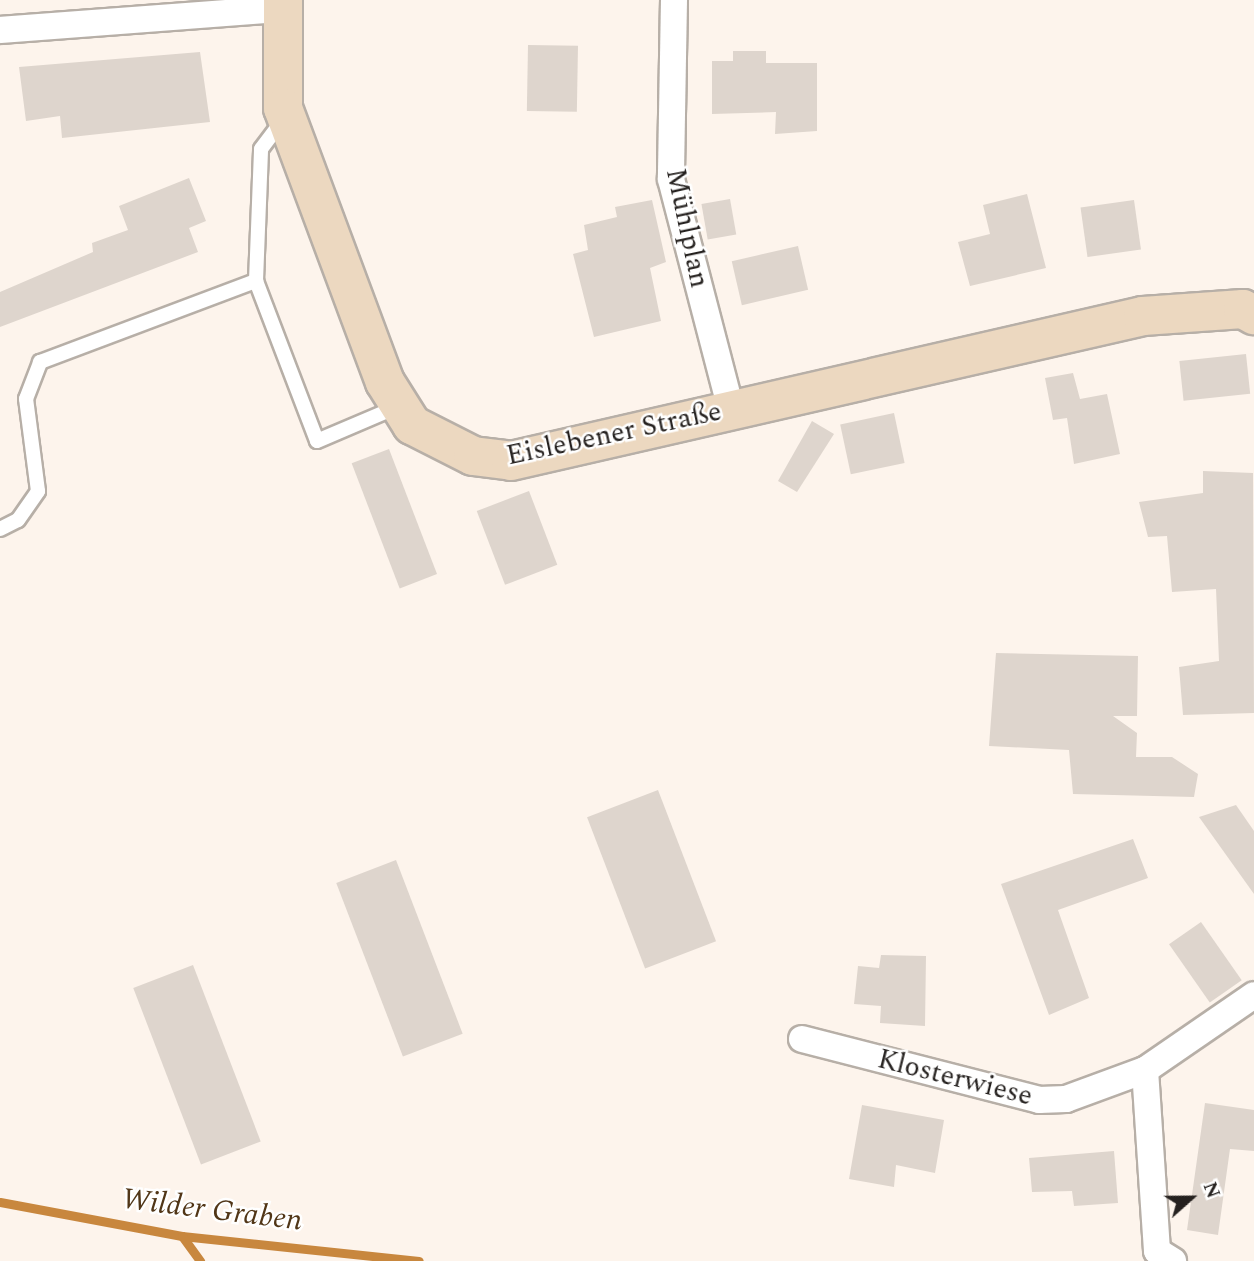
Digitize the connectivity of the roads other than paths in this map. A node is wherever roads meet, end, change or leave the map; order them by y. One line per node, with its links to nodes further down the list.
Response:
1 (674, 0): 8 (street, Mühlplan)
2 (283, 4): 3 (street, Eislebener Straße); 4 (main road, Eislebener Straße)
3 (0, 30)
4 (286, 117): 5 (lane); 7 (main road, Eislebener Straße)
5 (256, 281): 7 (lane); 9 (lane)
6 (1254, 315): 8 (main road, Eislebener Straße)
7 (400, 406): 8 (main road, Eislebener Straße)
8 (731, 410)
9 (0, 529)
10 (1254, 995): 12 (street, Klosterwiese)
11 (802, 1039): 12 (street, Klosterwiese)
12 (1145, 1070): 13 (street)
13 (1173, 1261)

